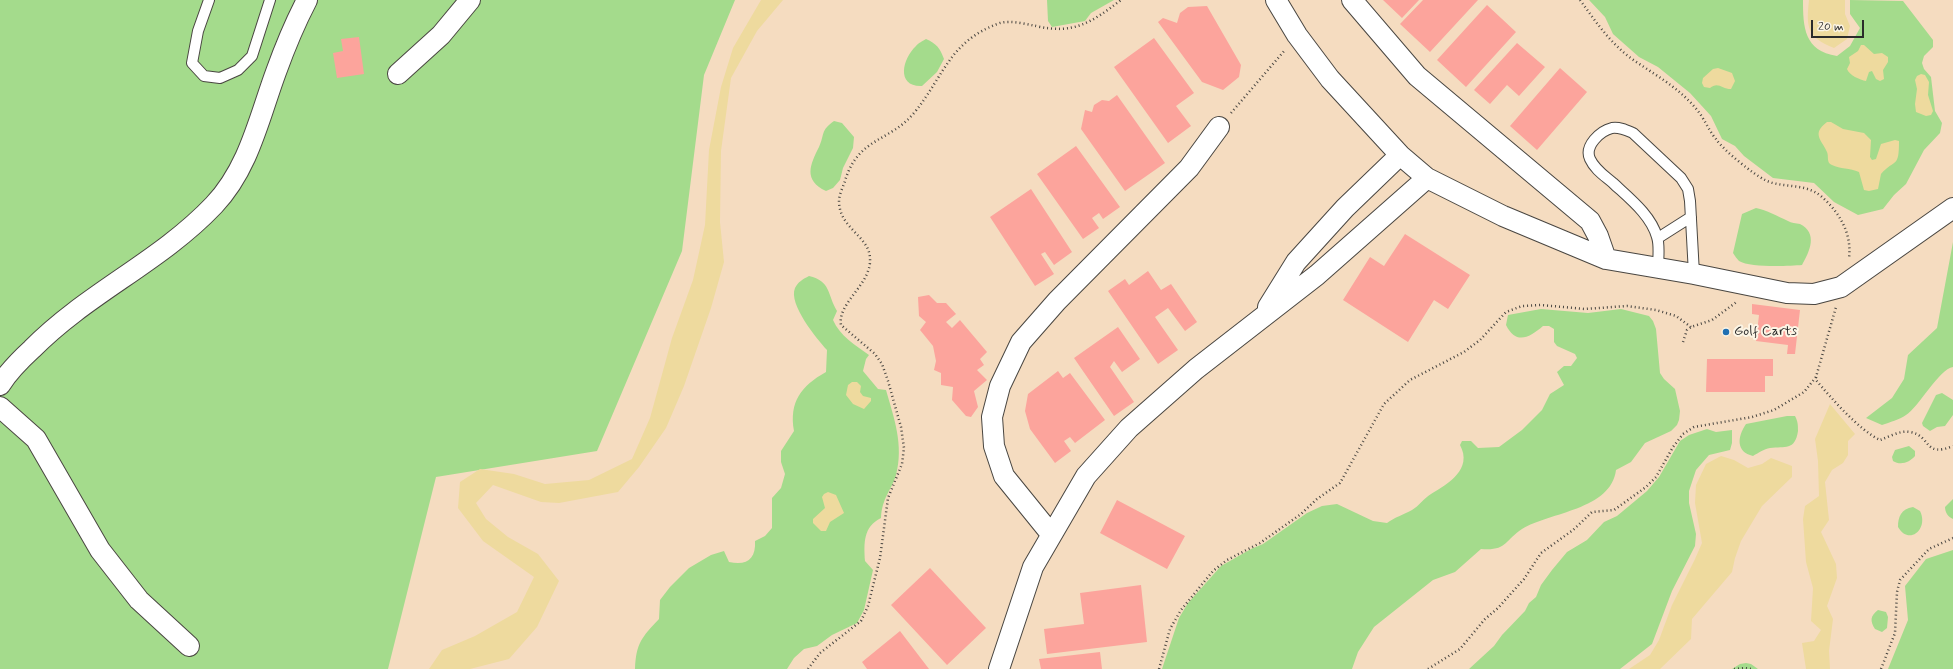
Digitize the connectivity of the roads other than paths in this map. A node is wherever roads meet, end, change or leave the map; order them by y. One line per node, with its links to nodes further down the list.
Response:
1 (209, 0): 2 (lane)
2 (270, 0)
3 (307, 0): 18 (street)
4 (470, 0): 7 (street)
5 (1276, 0): 9 (street)
6 (1352, 0): 14 (street)
7 (398, 74)
8 (1219, 127): 20 (street)
9 (1400, 155): 10 (street); 17 (street)
10 (1427, 178): 14 (street); 17 (street)
11 (1953, 208): 16 (street)
12 (1691, 217): 13 (lane); 13 (lane); 16 (lane)
13 (1658, 238): 15 (lane)
14 (1606, 259): 15 (street)
15 (1658, 268): 16 (street)
16 (1694, 274)
17 (1261, 318): 20 (street)
18 (0, 385)
19 (0, 407): 21 (street)
20 (1051, 534): 22 (street)
21 (189, 646)
22 (999, 669)

